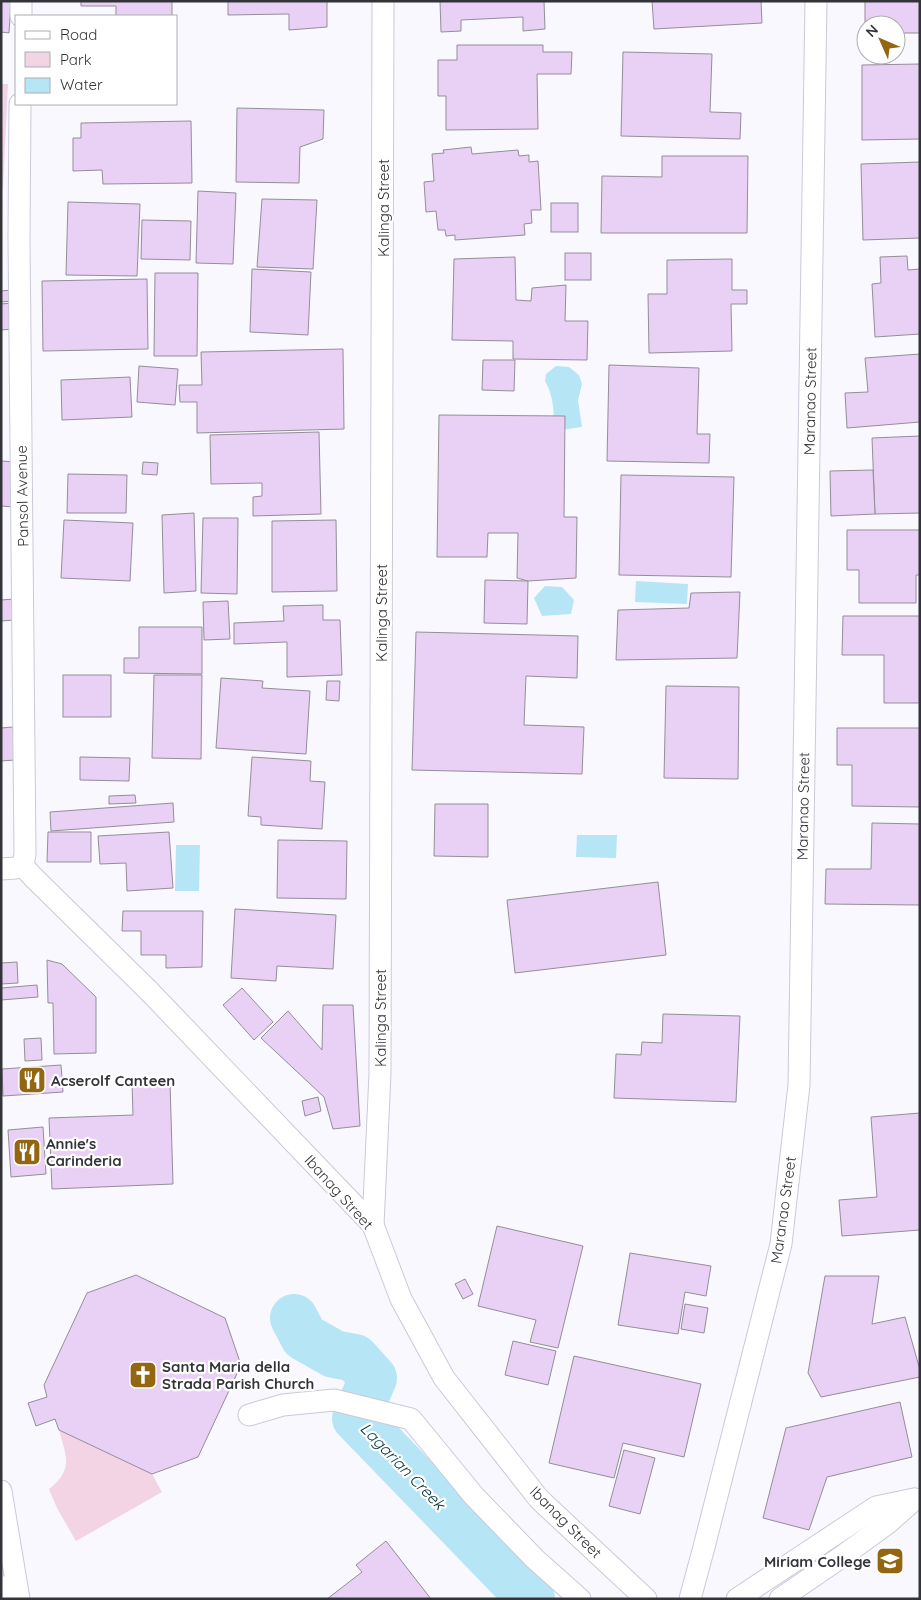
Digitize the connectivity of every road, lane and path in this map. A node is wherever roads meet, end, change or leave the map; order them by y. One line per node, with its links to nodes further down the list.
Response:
1 (21, 1): 4 (street)
2 (383, 1): 8 (street, Kalinga Street)
3 (816, 1): 17 (street, Maranao Street)
4 (21, 15)
5 (20, 105): 6 (street, Pansol Avenue)
6 (23, 866): 7 (street); 8 (street, Ibanag Street)
7 (1, 869)
8 (373, 1225): 16 (street, Ibanag Street)
9 (249, 1415): 15 (street)
10 (1, 1491): 14 (street)
11 (917, 1498): 18 (street); 19 (street)
12 (1, 1590): 13 (main road)
13 (10, 1599)
14 (19, 1599)
15 (580, 1599)
16 (646, 1599)
17 (690, 1599)
18 (737, 1599)
19 (780, 1599)

